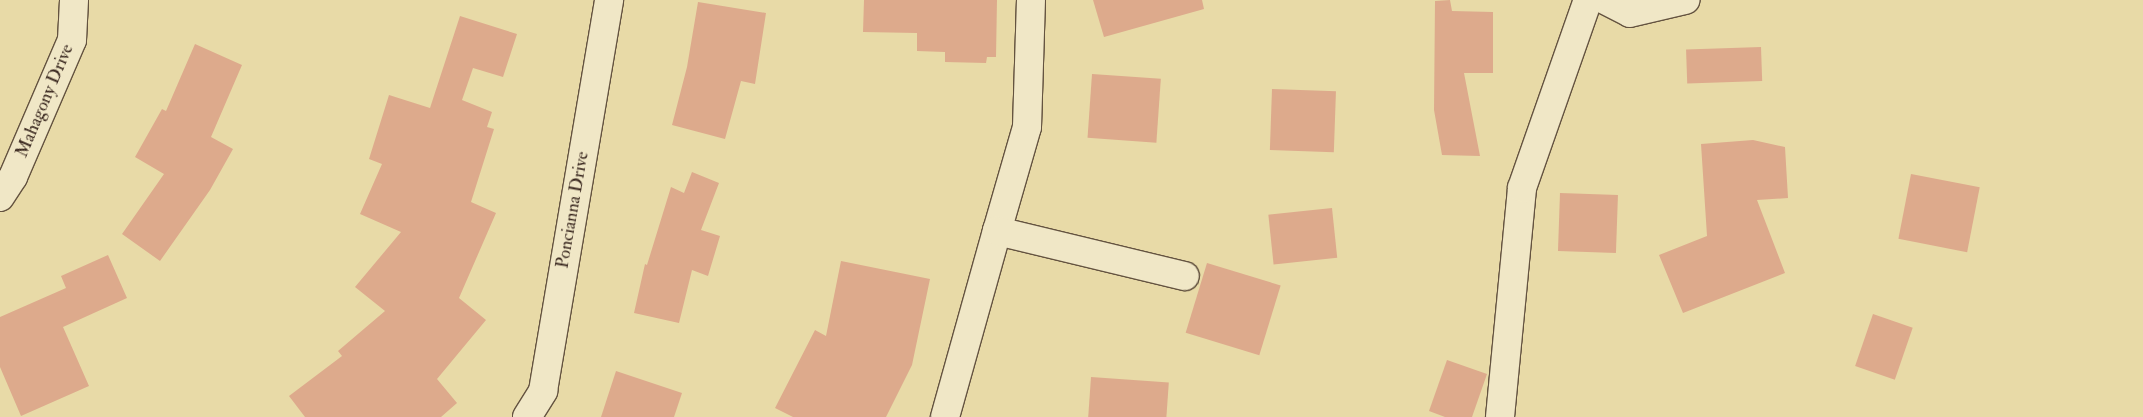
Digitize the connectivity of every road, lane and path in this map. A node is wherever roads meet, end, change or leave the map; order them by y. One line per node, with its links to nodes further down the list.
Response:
1 (74, 0): 7 (street, Mahagony Drive)
2 (609, 0): 10 (street, Poncianna Drive)
3 (1031, 0): 8 (street)
4 (1588, 0): 12 (street)
5 (1605, 0): 6 (street)
6 (1686, 0)
7 (0, 197)
8 (997, 231): 9 (street); 11 (street)
9 (1185, 276)
10 (527, 417)
11 (945, 417)
12 (1500, 417)

